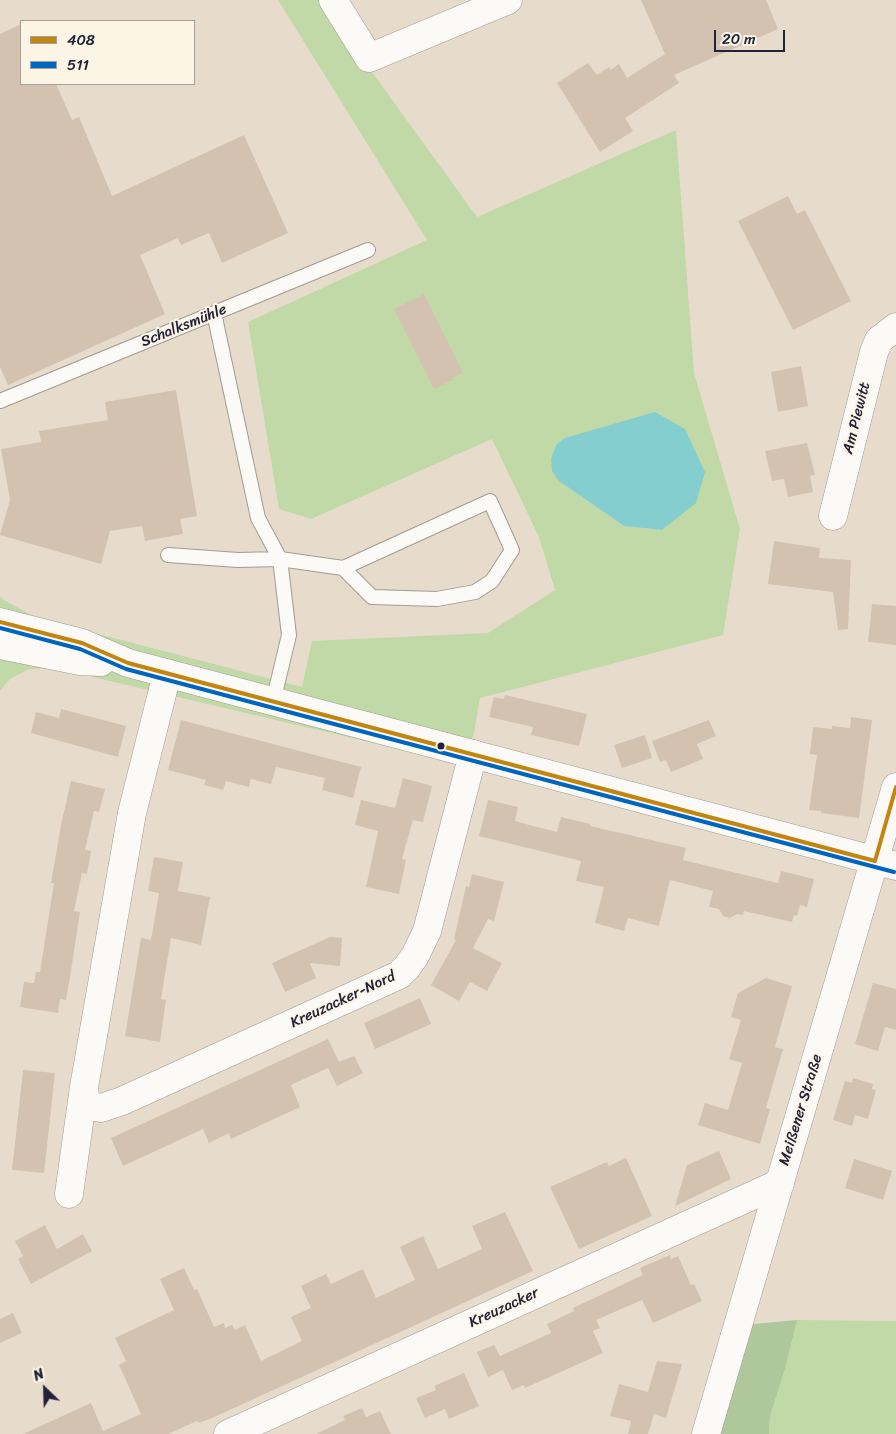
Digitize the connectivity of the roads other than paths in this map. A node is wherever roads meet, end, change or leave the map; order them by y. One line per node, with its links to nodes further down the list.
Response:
1 (334, 0): 2 (street)
2 (508, 0)
3 (368, 250): 4 (lane, Schalksmühle)
4 (214, 313): 6 (lane, Schalksmühle); 9 (lane)
5 (896, 327): 7 (street, Am Piewitt)
6 (0, 401)
7 (833, 516)
8 (168, 555): 9 (lane)
9 (280, 559): 10 (lane); 15 (lane)
10 (343, 568): 10 (lane)
11 (0, 622): 13 (street)
12 (0, 645): 13 (street)
13 (128, 663): 14 (street)
14 (167, 674): 15 (street); 19 (street)
15 (273, 702): 16 (street)
16 (473, 754): 18 (street); 19 (street, Kreuzacker-Nord)
17 (896, 787): 18 (street, Meißener Straße)
18 (886, 864): 20 (street, Meißener Straße)
19 (84, 1088): 21 (street)
20 (780, 1183): 22 (street, Kreuzacker); 23 (street, Meißener Straße)
21 (69, 1194)
22 (228, 1434)
23 (706, 1434)

